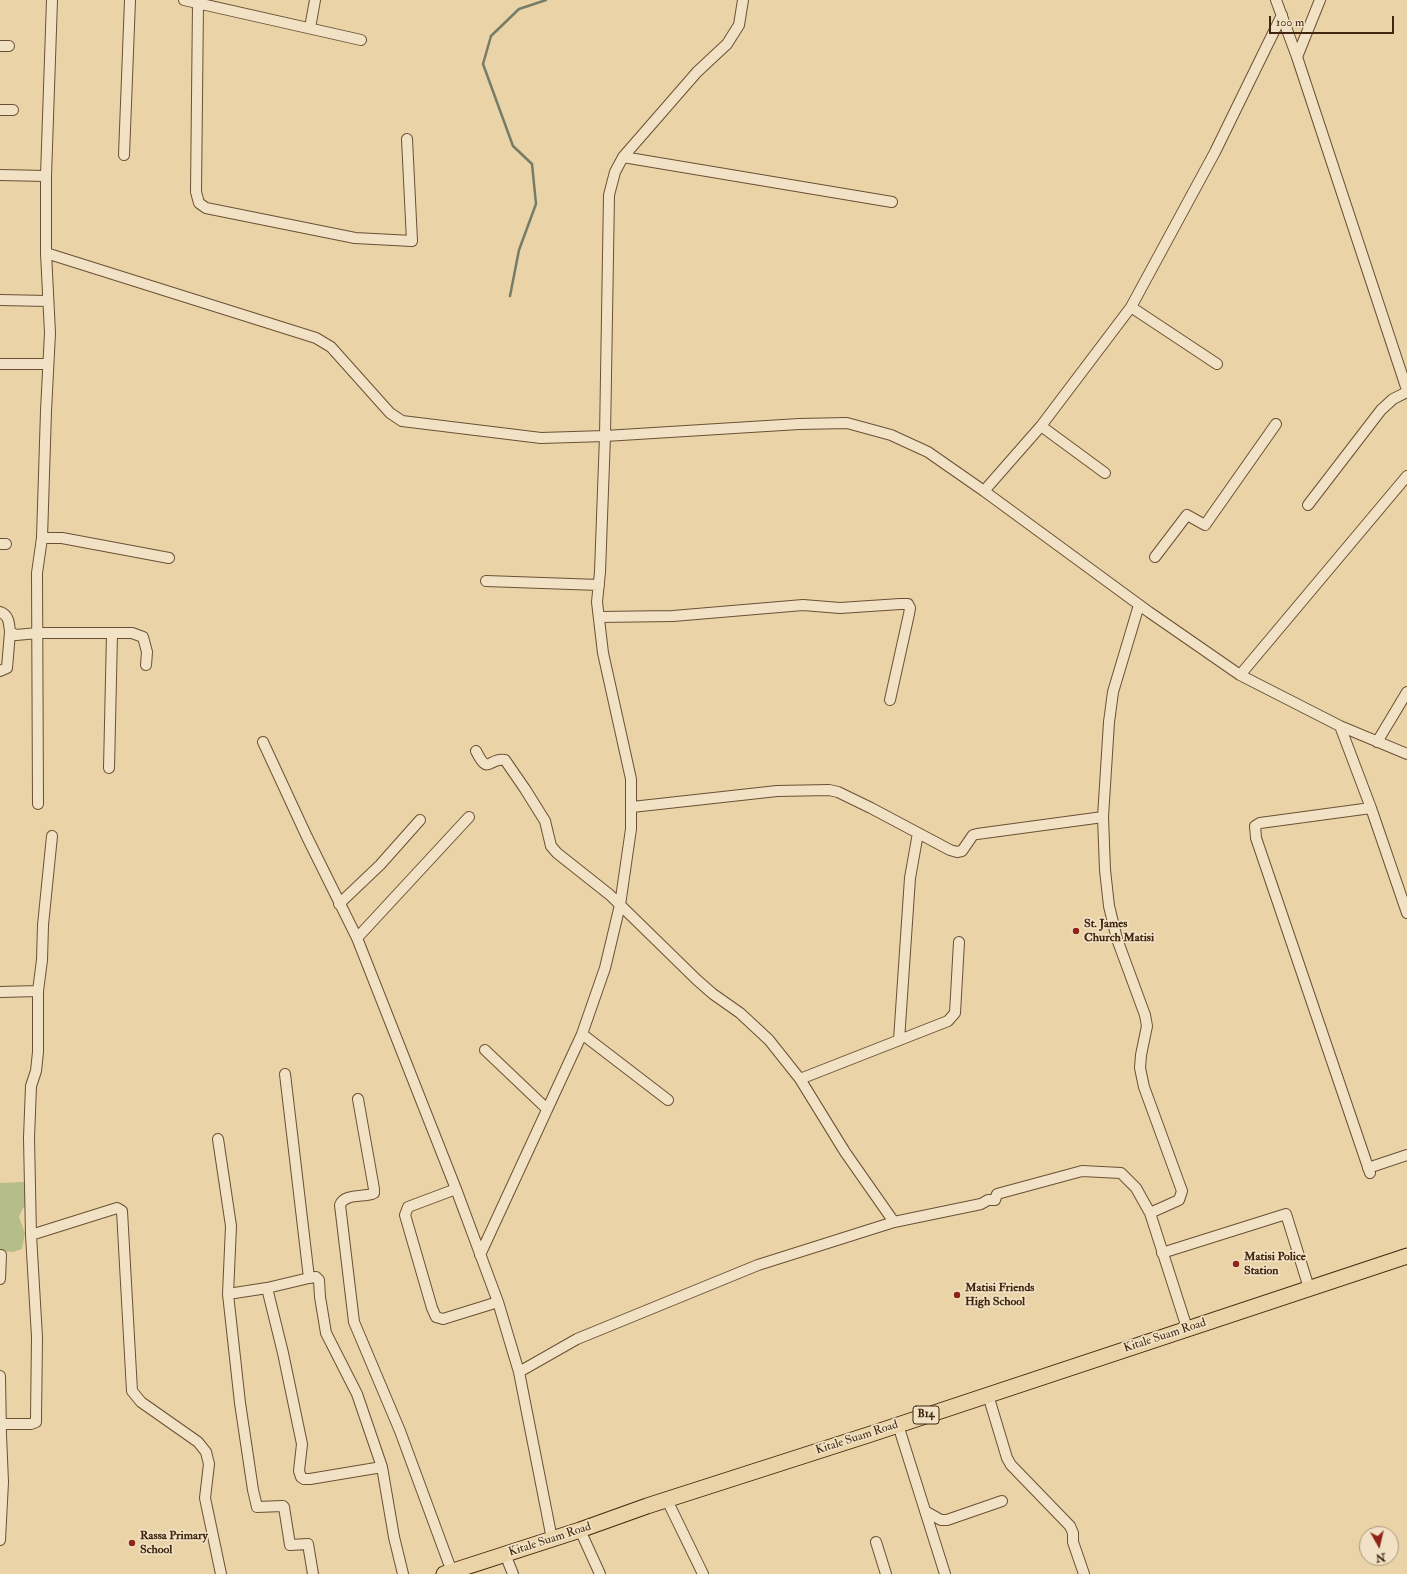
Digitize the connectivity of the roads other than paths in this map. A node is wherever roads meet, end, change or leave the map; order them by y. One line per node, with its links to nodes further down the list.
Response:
1 (52, 0): 20 (street)
2 (130, 0): 17 (street)
3 (184, 0): 8 (street)
4 (315, 0): 11 (street)
5 (743, 0): 18 (street)
6 (1276, 0): 10 (street)
7 (1320, 0): 13 (street)
8 (198, 3): 9 (street); 16 (street)
9 (216, 4): 11 (street)
10 (1282, 15): 13 (street); 25 (street)
11 (310, 28): 12 (street)
12 (360, 40)
13 (1296, 57): 29 (street)
14 (0, 110): 15 (street)
15 (13, 110)
16 (407, 139)
17 (124, 155)
18 (623, 157): 21 (street); 32 (street)
19 (0, 175): 20 (street)
20 (46, 176): 22 (street)
21 (892, 202)
22 (46, 253): 24 (street); 32 (street)
23 (0, 300): 24 (street)
24 (48, 301): 27 (street)
25 (1131, 307): 28 (street); 31 (street)
26 (0, 364): 27 (street)
27 (48, 364): 37 (street)
28 (1218, 364)
29 (1407, 391): 36 (street)
30 (1276, 424): 38 (street)
31 (1041, 426): 33 (street); 35 (street)
32 (605, 436): 35 (street); 41 (street)
33 (1105, 473)
34 (1407, 476): 50 (street)
35 (984, 491): 42 (street)
36 (1308, 505)
37 (42, 538): 39 (street); 46 (street)
38 (1155, 557)
39 (169, 558)
40 (486, 581): 41 (street)
41 (598, 585): 44 (street)
42 (1139, 605): 50 (street); 63 (street)
43 (0, 612): 45 (street)
44 (599, 617): 52 (street); 60 (street)
45 (10, 632): 46 (street); 49 (street)
46 (38, 633): 47 (street); 59 (street)
47 (112, 634): 48 (street); 58 (street)
48 (146, 665)
49 (0, 671)
50 (1240, 676): 53 (street)
51 (1407, 692): 55 (street)
52 (890, 700)
53 (1340, 726): 55 (street); 61 (street)
54 (263, 742): 67 (street)
55 (1377, 742): 57 (street)
56 (476, 751): 68 (street)
57 (1407, 754)
58 (109, 768)
59 (38, 804)
60 (632, 807): 65 (street); 68 (street)
61 (1371, 808): 69 (street); 83 (street)
62 (468, 817): 70 (street)
63 (1103, 817): 65 (street); 85 (street)
64 (420, 820): 67 (street)
65 (918, 833): 75 (street)
66 (52, 836): 72 (street)
67 (339, 904): 70 (street)
68 (620, 904): 74 (street); 78 (street)
69 (1407, 913)
70 (357, 938): 84 (street)
71 (959, 942): 75 (street)
72 (38, 991): 73 (street); 87 (street)
73 (0, 992)
74 (582, 1034): 80 (street); 81 (street)
75 (899, 1040): 78 (street)
76 (485, 1050): 81 (street)
77 (285, 1074): 92 (street)
78 (800, 1079): 86 (street)
79 (358, 1099): 114 (street)
80 (668, 1100)
81 (547, 1109): 90 (street)
82 (218, 1139): 96 (street)
83 (1407, 1155)
84 (456, 1189): 90 (street); 97 (street)
85 (1150, 1213): 86 (street); 88 (street)
86 (894, 1222): 99 (street)
87 (31, 1235): 102 (street); 115 (street)
88 (1162, 1253): 95 (street); 98 (street)
89 (1, 1255): 93 (street)
90 (480, 1255): 97 (street)
91 (1407, 1256): 95 (highway, Kitale Suam Road / B14)
92 (309, 1278): 94 (street); 105 (street)
93 (0, 1279)
94 (267, 1288): 96 (street); 105 (street)
95 (1310, 1288): 98 (highway, Kitale Suam Road / B14)
96 (228, 1294): 116 (street)
97 (498, 1302): 99 (street)
98 (1186, 1328): 101 (highway, Kitale Suam Road / B14)
99 (519, 1372): 110 (street)
100 (0, 1376): 102 (street)
101 (988, 1395): 103 (highway, Kitale Suam Road / B14); 123 (street)
102 (1, 1424): 104 (street)
103 (898, 1425): 106 (highway, Kitale Suam Road / B14); 108 (street)
104 (0, 1435): 111 (street)
105 (382, 1467): 117 (street)
106 (667, 1500): 109 (highway, Kitale Suam Road / B14); 120 (street)
107 (1002, 1501): 108 (street)
108 (925, 1511): 122 (street)
109 (580, 1530): 110 (highway, Kitale Suam Road / B14); 119 (street)
110 (552, 1539): 113 (highway, Kitale Suam Road / B14)
111 (0, 1540)
112 (876, 1542): 121 (street)
113 (505, 1554): 114 (highway, Kitale Suam Road / B14); 118 (street)
114 (448, 1573)
115 (220, 1574)
116 (313, 1574)
117 (403, 1574)
118 (513, 1574)
119 (600, 1574)
120 (703, 1574)
121 (886, 1574)
122 (945, 1574)
123 (1084, 1574)

